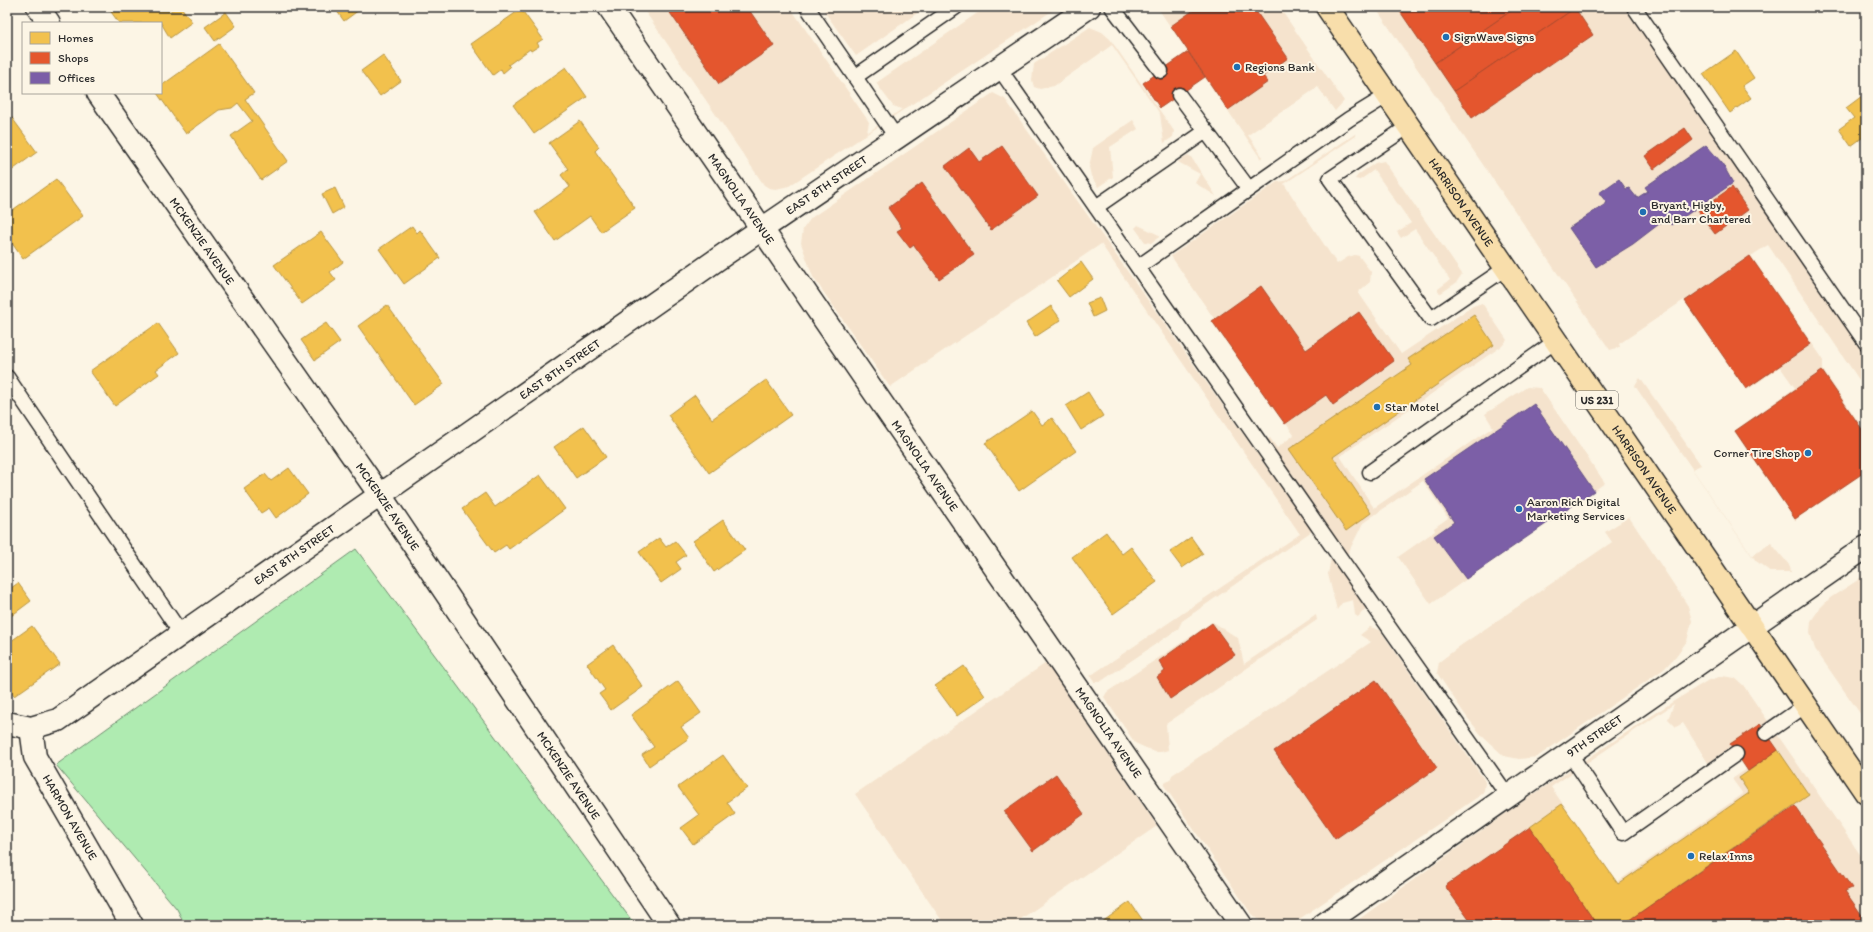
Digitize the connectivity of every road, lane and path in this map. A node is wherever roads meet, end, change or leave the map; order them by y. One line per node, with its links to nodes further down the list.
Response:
1 (38, 7): 9 (street)
2 (609, 7): 21 (street, MAGNOLIA AVENUE)
3 (807, 7): 12 (lane)
4 (956, 7): 12 (lane)
5 (1089, 7): 10 (street, EAST 8TH STREET)
6 (1112, 7): 11 (lane)
7 (1327, 7): 15 (main road, HARRISON AVENUE / US 231)
8 (1634, 7): 25 (lane)
9 (48, 22)
10 (999, 68): 18 (street, EAST 8TH STREET); 20 (lane)
11 (1161, 71)
12 (855, 77): 18 (lane)
13 (99, 94): 28 (street, MCKENZIE AVENUE)
14 (1179, 95): 17 (lane)
15 (1388, 95): 16 (main road, HARRISON AVENUE / US 231); 19 (lane)
16 (1409, 126): 23 (main road, HARRISON AVENUE / US 231); 23 (lane)
17 (1206, 131): 19 (lane); 20 (lane)
18 (896, 137): 21 (street, EAST 8TH STREET)
19 (1249, 189): 22 (lane)
20 (1096, 207): 22 (lane)
21 (761, 228): 28 (street, EAST 8TH STREET); 42 (street, MAGNOLIA AVENUE)
22 (1138, 268): 39 (lane)
23 (1506, 268): 24 (main road, HARRISON AVENUE / US 231)
24 (1556, 341): 27 (lane); 30 (main road, HARRISON AVENUE / US 231)
25 (1866, 343)
26 (7, 377): 31 (lane)
27 (1370, 472)
28 (380, 495): 31 (street, EAST 8TH STREET); 41 (street, MCKENZIE AVENUE)
29 (1866, 547): 30 (street, 9TH STREET)
30 (1752, 627): 32 (main road, HARRISON AVENUE / US 231); 36 (street, 9TH STREET)
31 (180, 632): 34 (street, EAST 8TH STREET)
32 (1806, 705): 35 (lane); 38 (main road, HARRISON AVENUE / US 231)
33 (7, 723): 34 (street)
34 (31, 728): 40 (street, HARMON AVENUE)
35 (1766, 733)
36 (1570, 754): 37 (lane); 39 (street, 9TH STREET)
37 (1736, 754)
38 (1866, 794)
39 (1508, 796): 43 (street, 9TH STREET)
40 (132, 925)
41 (669, 925)
42 (1240, 925)
43 (1323, 925)

